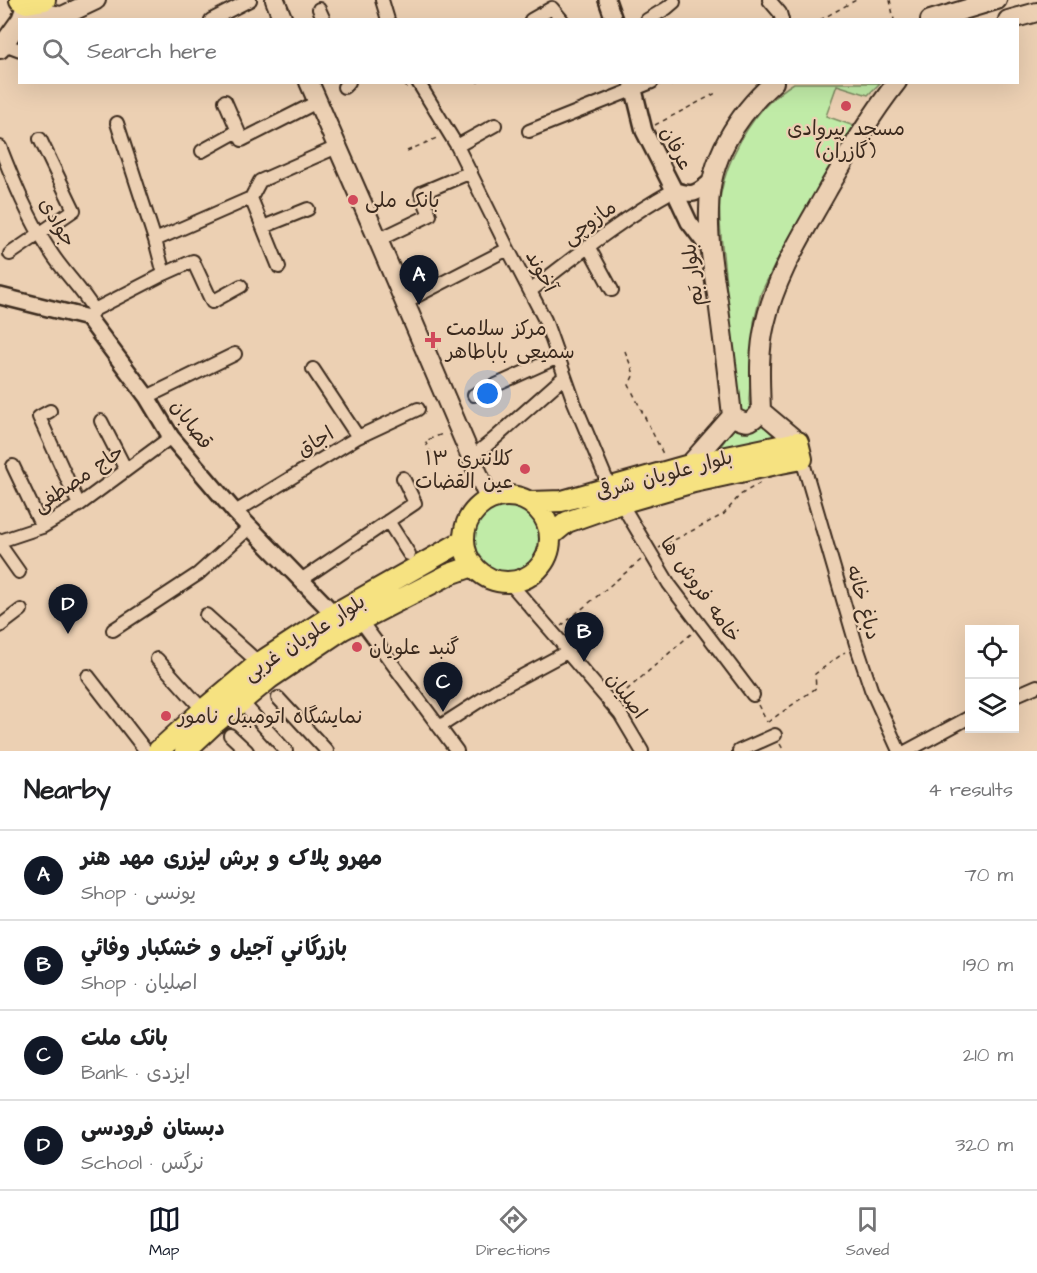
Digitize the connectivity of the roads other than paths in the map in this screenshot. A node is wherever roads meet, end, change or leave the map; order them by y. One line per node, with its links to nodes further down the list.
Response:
1 (96, 0): 12 (main road)
2 (250, 0): 13 (street)
3 (276, 0): 14 (main road)
4 (382, 0): 15 (street)
5 (607, 0): 18 (street)
6 (769, 0): 11 (street)
7 (997, 0): 20 (main road)
8 (674, 2): 19 (street)
9 (26, 9): 12 (main road)
10 (1037, 12): 21 (main road)
11 (781, 16)
12 (58, 18)
13 (215, 18)
14 (282, 18)
15 (387, 18)
16 (534, 18): 17 (street)
17 (560, 18)
18 (613, 18)
19 (650, 18)
20 (937, 18)
21 (1015, 18)
22 (18, 28): 23 (main road)
23 (11, 45)
24 (310, 84): 30 (main road)
25 (419, 84): 36 (street, آخوند)
26 (772, 84): 41 (main road, بلوار بَم)
27 (895, 84): 69 (main road)
28 (633, 86): 34 (street); 42 (street, عرفان)
29 (225, 101): 33 (street)
30 (317, 102): 33 (street); 38 (main road)
31 (117, 123): 47 (street)
32 (495, 125): 36 (street)
33 (238, 131): 39 (street)
34 (529, 131)
35 (40, 139): 46 (street)
36 (457, 146): 40 (street, آخوند)
37 (0, 147): 46 (street, جوادی)
38 (338, 147): 43 (street); 48 (main road)
39 (202, 151)
40 (471, 172): 48 (street); 50 (street, آخوند)
41 (712, 181): 42 (street, عرفان); 51 (main road, بلوار بَم)
42 (674, 190): 49 (street, مازوچی); 51 (street)
43 (251, 198): 45 (street); 47 (street)
44 (308, 209): 45 (street)
45 (263, 227): 53 (street)
46 (40, 233): 52 (street); 60 (street, جوادی)
47 (155, 240): 54 (street)
48 (378, 240): 59 (main road)
49 (588, 246): 56 (street); 57 (street, مازوچی)
50 (508, 249): 57 (street, آخوند); 59 (street)
51 (711, 251): 70 (main road, بلوار بَم)
52 (10, 255)
53 (279, 267)
54 (164, 274): 55 (street); 60 (street)
55 (241, 286)
56 (612, 290)
57 (530, 291): 62 (street, آخوند)
58 (0, 296): 60 (street)
59 (405, 302): 75 (main road)
60 (91, 314): 66 (street, قصابان)
61 (235, 354): 66 (street)
62 (558, 357): 64 (street, آخوند); 65 (street)
63 (312, 369): 73 (street)
64 (564, 376): 75 (street); 80 (street, آخوند)
65 (474, 394)
66 (147, 397): 72 (street, قصابان)
67 (418, 409): 73 (street, اجاق)
68 (51, 411): 83 (street)
69 (761, 411): 70 (main road); 74 (main road)
70 (732, 416): 77 (main road)
71 (101, 421): 78 (street)
72 (171, 437): 78 (street, حاج مصطفی); 84 (street, قصابان)
73 (358, 437): 84 (street, اجاق)
74 (800, 451): 77 (main road, بلوار علویان شرقی); 80 (main road, بلوار علویان شرقی); 125 (street, دباغ خانه)
75 (472, 457): 81 (main road)
76 (13, 466): 86 (street)
77 (680, 468): 80 (main road, بلوار علویان شرقی)
78 (126, 470): 83 (street, حاج مصطفی)
79 (403, 478): 85 (street)
80 (616, 495): 82 (main road, بلوار علویان شرقی); 88 (main road, بلوار علویان شرقی); 108 (street, خامه فروش ها)
81 (489, 499): 82 (main road); 89 (main road)
82 (530, 502): 88 (main road)
83 (79, 505): 86 (street, حاج مصطفی)
84 (235, 512): 87 (street, قصابان)
85 (388, 521): 91 (street); 94 (street)
86 (42, 527): 90 (street, حاج مصطفی)
87 (250, 527): 94 (street, قصابان); 101 (street)
88 (550, 537): 95 (main road)
89 (463, 541): 92 (main road); 97 (main road, بلوار علویان غربی)
90 (0, 543): 93 (street)
91 (409, 554)
92 (473, 566): 95 (main road); 98 (main road, بلوار علویان غربی)
93 (19, 572)
94 (301, 580): 97 (street, قصابان)
95 (509, 582): 102 (street, اصلیان)
96 (21, 610): 100 (street)
97 (334, 614): 104 (main road, بلوار علویان غربی)
98 (360, 620): 104 (main road, بلوار علویان غربی); 113 (street)
99 (210, 623): 104 (street)
100 (0, 626)
101 (113, 630)
102 (567, 652): 113 (street); 123 (street, اصلیان)
103 (157, 659): 111 (street)
104 (266, 666): 110 (main road, بلوار علویان غربی); 111 (main road, بلوار علویان غربی)
105 (88, 676): 116 (street)
106 (1037, 686): 107 (street)
107 (1019, 694)
108 (753, 695)
109 (278, 698): 121 (street)
110 (242, 701): 118 (main road, بلوار علویان غربی); 120 (street)
111 (203, 710): 117 (main road, بلوار علویان غربی)
112 (965, 719): 126 (street)
113 (439, 727): 122 (street)
114 (230, 735): 119 (street)
115 (775, 735): 124 (street)
116 (146, 751)
117 (158, 751)
118 (185, 751)
119 (247, 751)
120 (286, 751)
121 (327, 751)
122 (457, 751)
123 (642, 751)
124 (739, 751)
125 (899, 751)
126 (907, 751)

